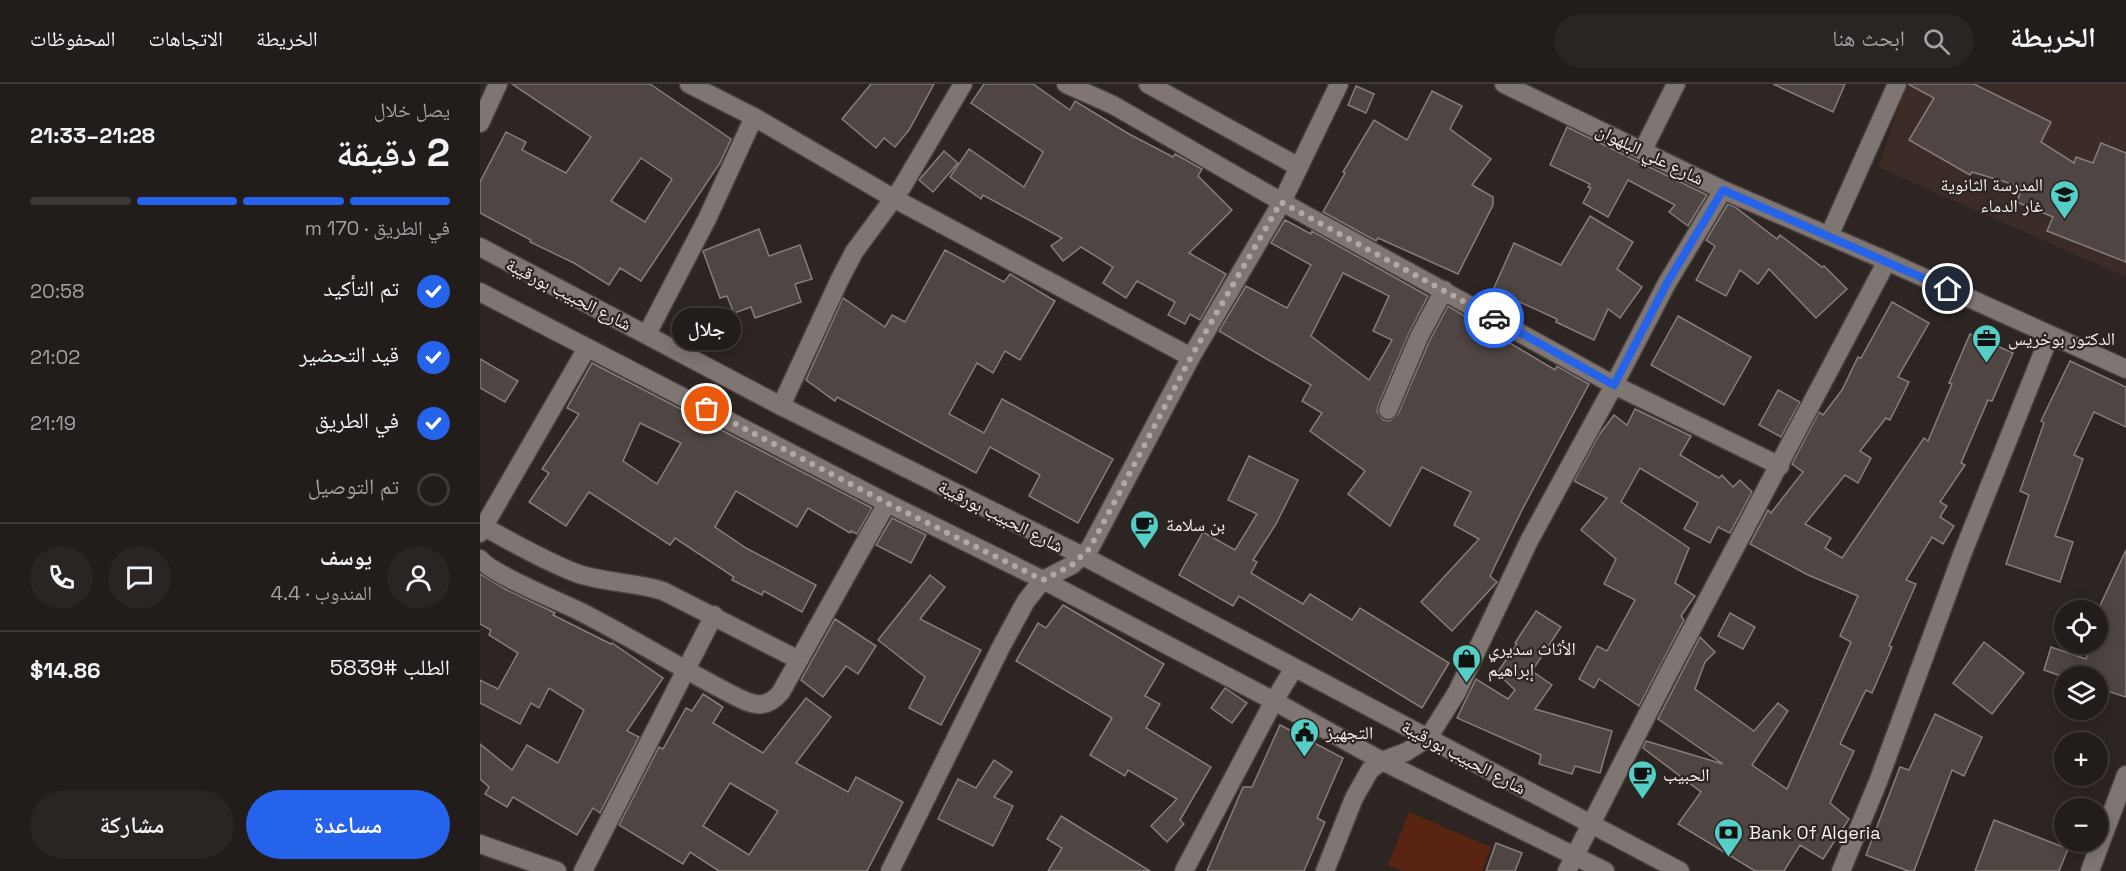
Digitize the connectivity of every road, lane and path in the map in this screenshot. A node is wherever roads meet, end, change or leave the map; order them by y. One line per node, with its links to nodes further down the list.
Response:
1 (498, 84): 11 (street)
2 (689, 84): 10 (street)
3 (963, 84): 15 (street)
4 (1066, 84): 16 (street)
5 (1148, 84): 13 (street)
6 (1339, 84): 13 (street)
7 (1504, 84): 12 (street, شارع علي البلهوان)
8 (1676, 84): 12 (street)
9 (1897, 84): 17 (street)
10 (754, 117): 15 (street); 22 (street)
11 (480, 123)
12 (1642, 150): 14 (street, شارع علي البلهوان)
13 (1299, 167): 16 (street)
14 (1723, 190): 17 (street, شارع علي البلهوان); 27 (street)
15 (893, 198): 25 (street); 28 (street)
16 (1281, 202): 20 (street); 25 (street)
17 (1829, 236): 19 (street, شارع علي البلهوان)
18 (480, 247): 22 (street, شارع الحبيب بورقيبة)
19 (1887, 261): 23 (street, شارع علي البلهوان); 30 (street)
20 (1444, 290): 27 (street); 29 (street)
21 (480, 292): 24 (street, شارع الحبيب بورقيبة)
22 (647, 334): 28 (street, شارع الحبيب بورقيبة)
23 (2050, 335): 26 (street, شارع علي البلهوان); 54 (street)
24 (587, 348): 31 (street, شارع الحبيب بورقيبة); 32 (street)
25 (1191, 357): 33 (street)
26 (2126, 369)
27 (1614, 385): 30 (street); 41 (street)
28 (781, 406): 33 (street, شارع الحبيب بورقيبة)
29 (1388, 410)
30 (1780, 466): 44 (street)
31 (887, 503): 35 (street, شارع الحبيب بورقيبة); 37 (street)
32 (482, 530): 36 (street)
33 (1083, 556): 35 (street); 38 (street, شارع الحبيب بورقيبة)
34 (480, 559): 39 (street)
35 (1043, 580): 40 (street, شارع الحبيب بورقيبة); 49 (street)
36 (714, 615): 37 (street); 39 (street)
37 (799, 660): 39 (street)
38 (1294, 668): 40 (street); 41 (street, شارع الحبيب بورقيبة)
39 (685, 670): 48 (street)
40 (1274, 701): 42 (street, شارع الحبيب بورقيبة); 50 (street)
41 (1428, 738): 42 (street); 44 (street, شارع الحبيب بورقيبة)
42 (1382, 761): 46 (street, شارع الحبيب بورقيبة); 51 (street)
43 (2126, 775): 55 (street)
44 (1591, 823): 46 (street); 53 (street, شارع الحبيب بورقيبة)
45 (480, 844): 47 (street)
46 (1571, 864): 52 (street, شارع الحبيب بورقيبة)
47 (558, 871)
48 (583, 871)
49 (890, 871)
50 (1184, 871)
51 (1325, 871)
52 (1605, 871)
53 (1680, 871)
54 (1841, 871)
55 (2090, 871)

